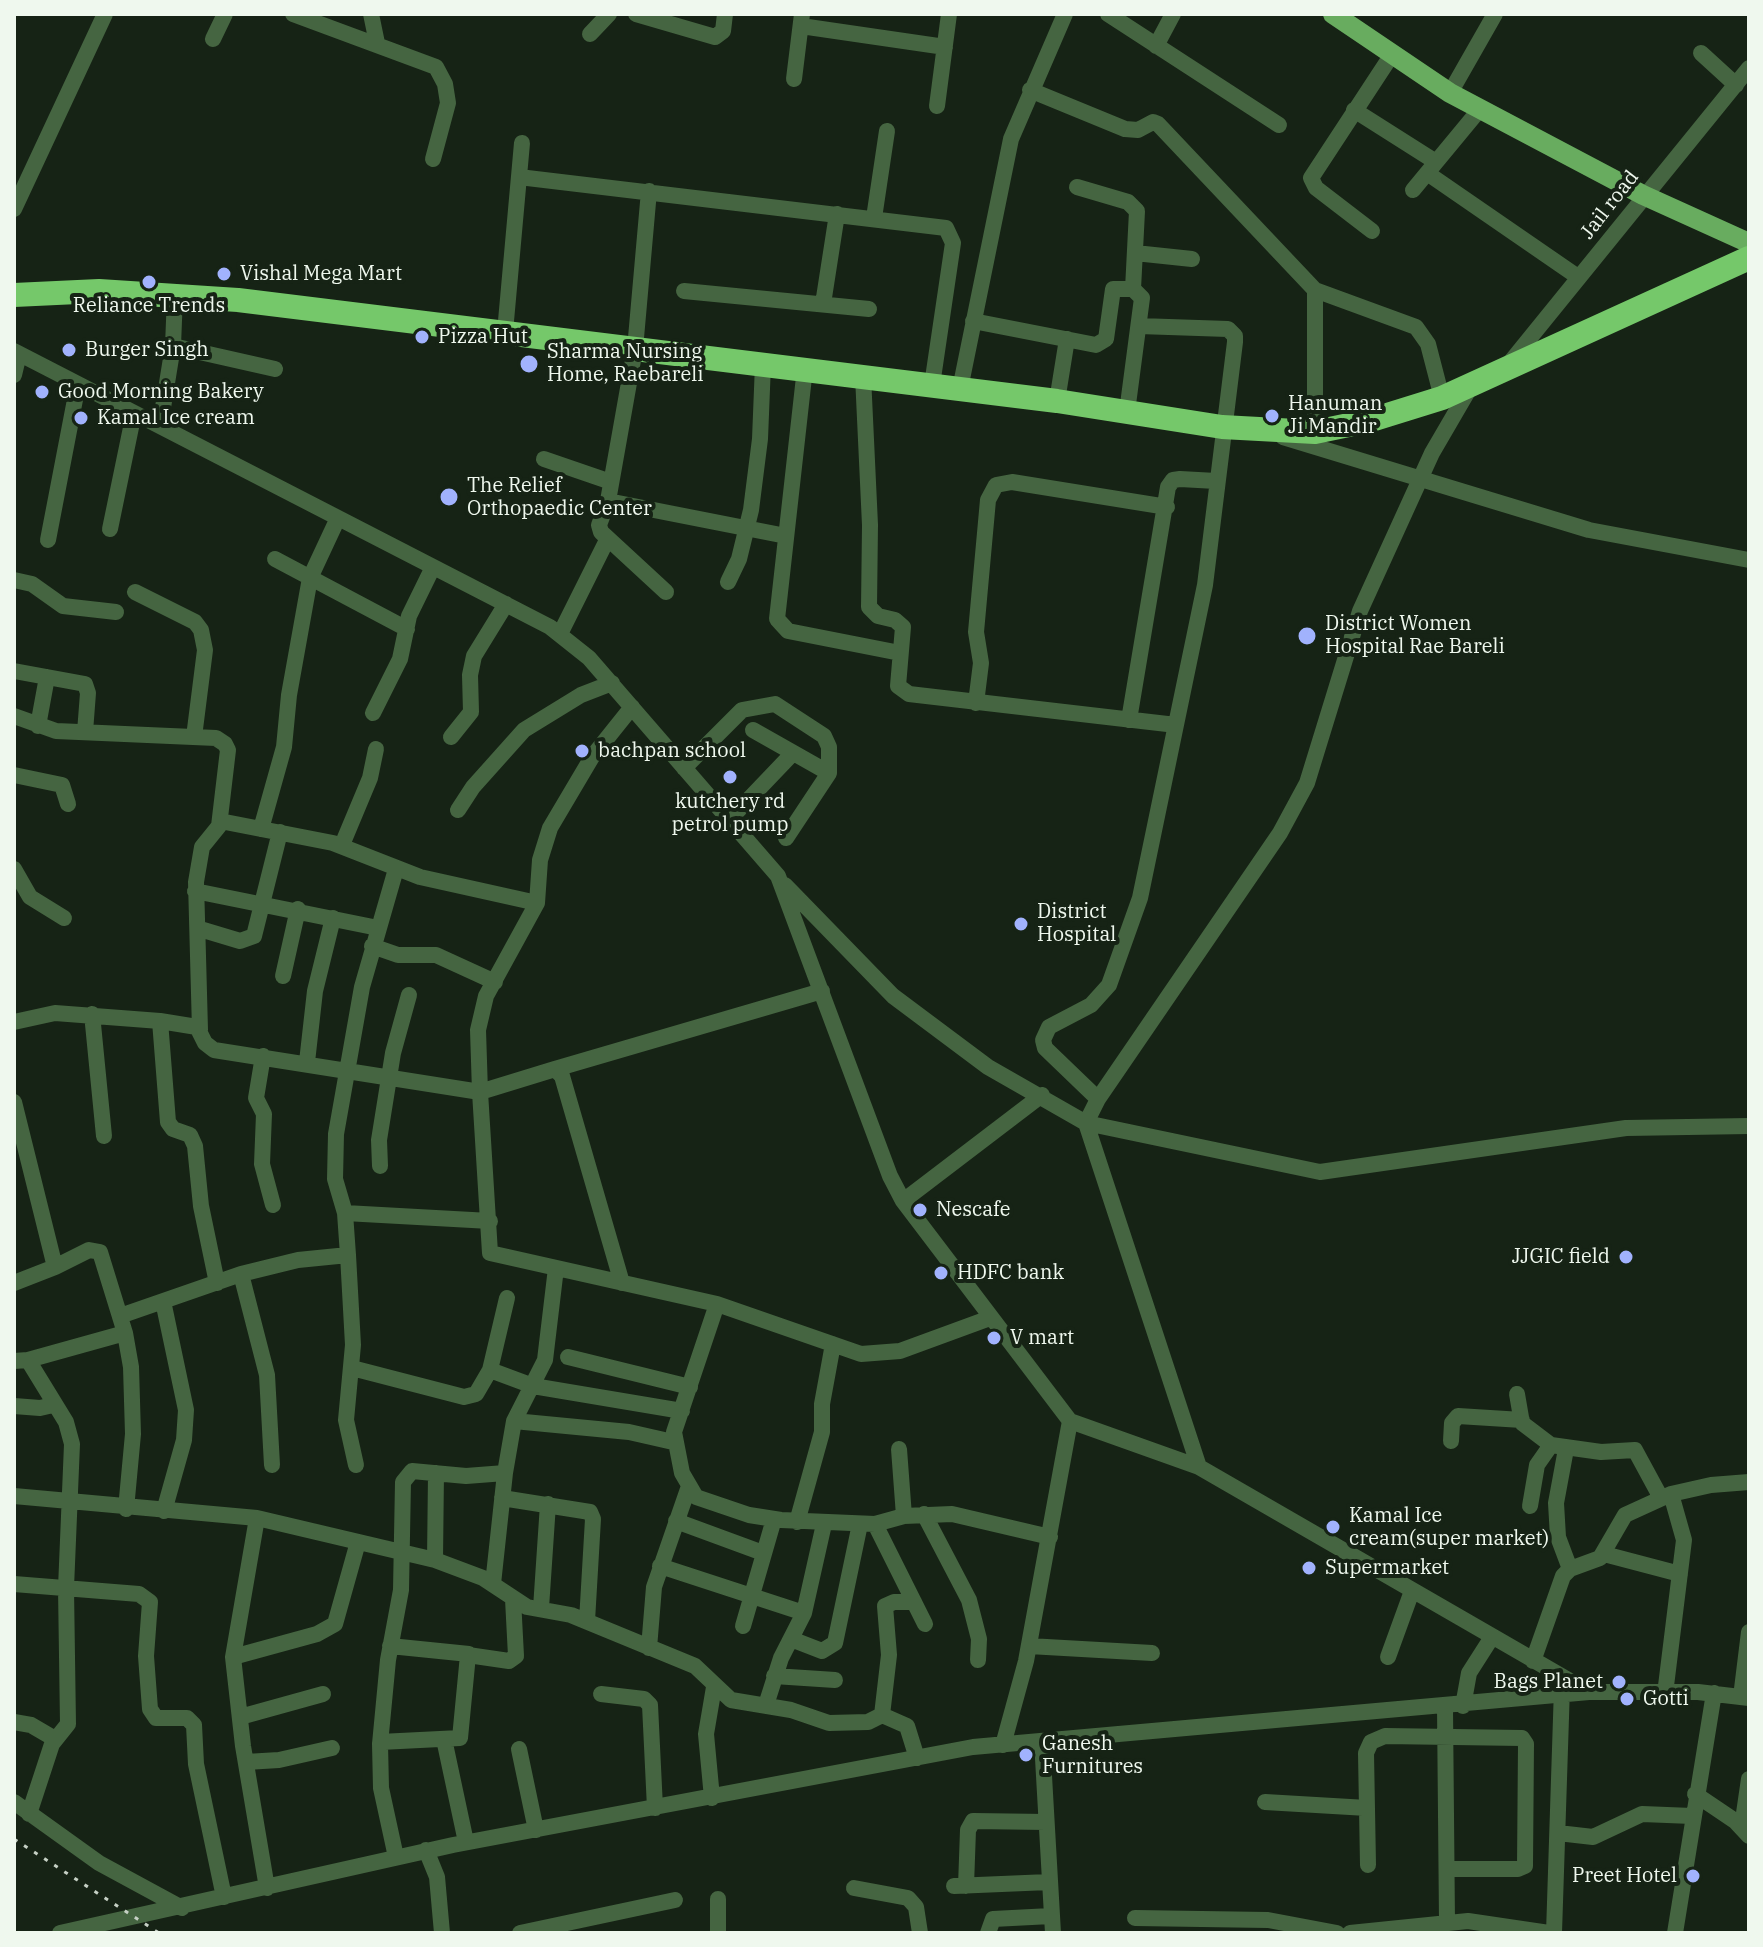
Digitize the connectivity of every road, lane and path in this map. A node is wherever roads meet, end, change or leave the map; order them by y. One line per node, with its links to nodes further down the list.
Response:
1 (105, 14): 40 (street)
2 (225, 14): 16 (street)
3 (293, 14): 17 (street)
4 (371, 14): 17 (street)
5 (609, 14): 15 (street)
6 (636, 14): 7 (street)
7 (725, 14)
8 (949, 14): 19 (street)
9 (1065, 14): 25 (street)
10 (1108, 14): 18 (street)
11 (1173, 14): 18 (street)
12 (1333, 14): 21 (main road)
13 (1495, 14): 26 (street)
14 (801, 20): 19 (street); 23 (street)
15 (590, 34)
16 (213, 39)
17 (377, 43): 33 (street)
18 (1156, 46): 30 (street)
19 (945, 47): 27 (street)
20 (1701, 53): 24 (street)
21 (1391, 56): 26 (main road); 29 (street)
22 (1749, 68): 24 (street, Jail road)
23 (794, 79)
24 (1736, 85): 39 (street, Jail road)
25 (1030, 90): 50 (street); 56 (street)
26 (1450, 93): 28 (main road)
27 (937, 106)
28 (1480, 109): 34 (street); 39 (main road)
29 (1354, 110): 34 (street); 43 (street)
30 (1279, 125)
31 (887, 131): 42 (street)
32 (522, 143): 35 (street)
33 (433, 159)
34 (1432, 168): 37 (street); 48 (street)
35 (519, 177): 38 (street); 58 (street)
36 (1077, 187): 45 (street)
37 (1413, 190)
38 (649, 191): 41 (street); 61 (street)
39 (1643, 195): 44 (main road); 48 (street, Jail road)
40 (14, 209)
41 (837, 214): 42 (street); 54 (street)
42 (874, 218): 71 (street)
43 (1372, 231)
44 (1749, 243)
45 (1135, 253): 47 (street); 49 (street)
46 (1749, 258): 66 (highway)
47 (1192, 259)
48 (1578, 277): 66 (street, Jail road)
49 (1133, 289): 57 (street); 59 (street)
50 (1315, 290): 73 (street); 80 (street)
51 (684, 291): 54 (street)
52 (14, 295): 53 (highway)
53 (175, 295): 58 (highway); 60 (street)
54 (823, 304): 55 (street)
55 (869, 309)
56 (973, 321): 59 (street); 72 (street)
57 (1139, 326): 75 (street); 78 (street)
58 (505, 332): 61 (highway)
59 (1067, 339): 74 (street)
60 (173, 346): 65 (street); 77 (street)
61 (635, 349): 63 (highway); 84 (street)
62 (16, 352): 67 (street); 69 (street)
63 (763, 364): 64 (highway); 88 (street)
64 (805, 368): 68 (highway); 90 (street)
65 (275, 369)
66 (1504, 369): 70 (highway)
67 (14, 375)
68 (863, 376): 71 (highway); 105 (street)
69 (78, 384): 76 (street); 91 (street)
70 (1472, 384): 73 (highway); 83 (street)
71 (932, 385): 72 (highway)
72 (960, 389): 74 (highway)
73 (1442, 398): 80 (highway)
74 (1057, 401): 75 (highway)
75 (1127, 412): 78 (highway)
76 (134, 413): 77 (street); 89 (street)
77 (160, 426): 87 (street)
78 (1222, 427): 79 (highway); 82 (street)
79 (1267, 432): 80 (highway); 83 (street)
80 (1315, 432)
81 (544, 459): 84 (street)
82 (1216, 481): 86 (street); 114 (street)
83 (1419, 481): 94 (street); 160 (street)
84 (611, 482): 85 (street)
85 (608, 501): 88 (street); 92 (street)
86 (1167, 507): 109 (street); 113 (street)
87 (338, 518): 95 (street); 96 (street)
88 (747, 528): 90 (street); 98 (street)
89 (110, 529)
90 (786, 536): 105 (street)
91 (48, 540)
92 (607, 540): 100 (street); 104 (street)
93 (275, 559): 96 (street)
94 (1749, 560)
95 (433, 567): 101 (street); 103 (street)
96 (310, 578): 103 (street); 129 (street)
97 (14, 580): 102 (street)
98 (728, 582)
99 (135, 592): 118 (street)
100 (666, 592)
101 (506, 604): 104 (street); 119 (street)
102 (116, 612)
103 (407, 629): 111 (street)
104 (560, 634): 108 (street)
105 (900, 653): 109 (street)
106 (14, 671): 107 (street)
107 (47, 677): 115 (street); 117 (street)
108 (612, 683): 110 (street); 126 (street)
109 (976, 703): 113 (street)
110 (632, 707): 122 (street); 138 (street)
111 (373, 713)
112 (14, 716): 115 (street)
113 (1129, 720): 114 (street)
114 (1176, 725): 160 (street)
115 (38, 726): 117 (street)
116 (753, 730): 121 (street)
117 (85, 732): 118 (street)
118 (194, 737): 128 (street)
119 (451, 737)
120 (376, 749): 132 (street)
121 (793, 753): 123 (street); 127 (street)
122 (684, 768): 123 (street); 127 (street)
123 (829, 773): 131 (street)
124 (14, 775): 125 (street)
125 (68, 804)
126 (458, 810)
127 (729, 820): 135 (street)
128 (220, 821): 129 (street); 136 (street)
129 (261, 829): 130 (street)
130 (280, 832): 132 (street); 137 (street)
131 (786, 838)
132 (342, 845): 134 (street)
133 (14, 869): 140 (street)
134 (396, 869): 138 (street); 142 (street)
135 (778, 876): 147 (street); 159 (street)
136 (195, 891): 137 (street); 143 (street)
137 (264, 903): 139 (street); 143 (street)
138 (537, 903): 146 (street)
139 (298, 909): 141 (street); 145 (street)
140 (64, 918)
141 (333, 918): 142 (street); 154 (street)
142 (378, 928): 144 (street)
143 (200, 929): 152 (street)
144 (372, 946): 146 (street); 155 (street)
145 (283, 976)
146 (495, 982): 158 (street)
147 (822, 991): 156 (street); 167 (street)
148 (409, 995): 157 (street)
149 (92, 1014): 150 (street); 151 (street); 164 (street)
150 (160, 1021): 152 (street); 176 (street)
151 (14, 1022)
152 (200, 1030): 153 (street)
153 (263, 1056): 154 (street); 168 (street)
154 (307, 1062): 155 (street)
155 (346, 1069): 157 (street); 169 (street)
156 (555, 1069): 158 (street); 177 (street)
157 (390, 1076): 158 (street); 166 (street)
158 (480, 1092): 170 (street)
159 (1042, 1095): 162 (street); 167 (street)
160 (1098, 1099): 162 (street)
161 (14, 1102): 165 (street)
162 (1086, 1123): 163 (street); 203 (street)
163 (1749, 1126)
164 (104, 1136)
165 (21, 1157): 172 (street)
166 (380, 1166)
167 (903, 1201): 181 (street)
168 (273, 1205)
169 (345, 1213): 170 (street); 171 (street)
170 (490, 1221): 173 (street)
171 (348, 1255): 174 (street); 186 (street)
172 (55, 1267): 175 (street); 182 (street)
173 (556, 1268): 177 (street); 188 (street)
174 (241, 1274): 176 (street); 201 (street)
175 (14, 1283)
176 (217, 1283): 179 (street)
177 (622, 1283): 180 (street)
178 (507, 1298): 187 (street)
179 (163, 1301): 182 (street); 215 (street)
180 (717, 1304): 183 (street); 189 (street)
181 (990, 1318): 183 (street); 196 (street)
182 (123, 1325): 185 (street); 214 (street)
183 (833, 1344): 221 (street)
184 (568, 1357): 189 (street)
185 (21, 1360): 191 (street)
186 (352, 1368): 187 (street); 202 (street)
187 (490, 1370): 188 (street)
188 (533, 1386): 193 (street); 195 (street)
189 (690, 1387): 193 (street)
190 (1517, 1394): 194 (street)
191 (53, 1405): 192 (street); 211 (street)
192 (14, 1406)
193 (682, 1411): 198 (street)
194 (1522, 1420): 197 (street); 199 (street)
195 (514, 1421): 198 (street); 205 (street)
196 (1070, 1421): 203 (street); 224 (street)
197 (1451, 1441)
198 (673, 1442): 207 (street)
199 (1558, 1447): 209 (street); 213 (street); 231 (street)
200 (899, 1449): 217 (street)
201 (272, 1465)
202 (356, 1465)
203 (1199, 1467): 236 (street)
204 (436, 1473): 205 (street); 226 (street); 229 (street)
205 (505, 1473): 210 (street)
206 (1749, 1482): 209 (street)
207 (689, 1486): 219 (street); 220 (street)
208 (14, 1496): 211 (street)
209 (1666, 1496): 228 (street); 232 (street)
210 (502, 1498): 212 (street); 234 (street)
211 (71, 1503): 214 (street); 235 (street)
212 (548, 1504): 240 (street); 242 (street)
213 (1530, 1506)
214 (126, 1509): 215 (street)
215 (164, 1511): 218 (street)
216 (924, 1514): 217 (street); 224 (street); 255 (street)
217 (904, 1516): 223 (street)
218 (257, 1518): 225 (street); 253 (street)
219 (774, 1519): 221 (street); 227 (street)
220 (676, 1521): 227 (street); 230 (street)
221 (797, 1522): 222 (street)
222 (824, 1524): 223 (street); 241 (street)
223 (868, 1524): 239 (street); 247 (street)
224 (1050, 1537): 249 (street)
225 (358, 1542): 226 (street); 253 (street)
226 (404, 1551): 229 (street); 248 (street)
227 (763, 1553): 237 (street)
228 (1604, 1554): 231 (street); 232 (street)
229 (435, 1560): 234 (street)
230 (660, 1566): 237 (street); 250 (street)
231 (1570, 1569): 256 (street)
232 (1680, 1574): 265 (street)
233 (14, 1584): 235 (street)
234 (493, 1584): 238 (street)
235 (66, 1588): 275 (street); 305 (street)
236 (1412, 1591): 246 (street); 254 (street)
237 (752, 1595): 241 (street); 244 (street)
238 (513, 1599): 240 (street); 252 (street)
239 (914, 1602): 243 (street); 271 (street)
240 (541, 1608): 242 (street)
241 (804, 1613): 247 (street)
242 (587, 1621): 250 (street)
243 (925, 1624)
244 (743, 1626)
245 (1749, 1632): 267 (street)
246 (1492, 1637): 256 (street); 269 (street)
247 (791, 1639): 257 (street)
248 (390, 1646): 252 (street); 278 (street)
249 (1029, 1646): 251 (street); 279 (street)
250 (649, 1648): 260 (street)
251 (1152, 1653)
252 (469, 1654): 276 (street)
253 (233, 1657): 272 (street)
254 (1388, 1657)
255 (978, 1660)
256 (1533, 1661): 258 (street)
257 (774, 1676): 259 (street); 268 (street)
258 (1562, 1677): 261 (street); 266 (street)
259 (835, 1680)
260 (714, 1687): 268 (street); 286 (street)
261 (1589, 1692): 265 (street); 266 (street)
262 (1714, 1693): 265 (street); 267 (street); 285 (street)
263 (323, 1694): 272 (street)
264 (601, 1694): 289 (street)
265 (1665, 1694)
266 (1562, 1695): 269 (street); 296 (street)
267 (1745, 1698)
268 (766, 1705): 271 (street)
269 (1463, 1706): 270 (street)
270 (1445, 1708): 274 (street); 277 (street)
271 (882, 1715): 282 (street)
272 (240, 1717): 283 (street)
273 (14, 1722): 275 (street)
274 (1447, 1738): 290 (street); 301 (street); 301 (street)
275 (55, 1739): 291 (street)
276 (444, 1739): 278 (street); 297 (street)
277 (1042, 1741): 279 (street); 293 (street)
278 (380, 1742): 299 (street)
279 (1003, 1745): 282 (street)
280 (332, 1748): 283 (street)
281 (519, 1749): 294 (street)
282 (917, 1758): 286 (street)
283 (246, 1762): 303 (street)
284 (1749, 1779): 295 (street)
285 (1695, 1794): 292 (street); 295 (street)
286 (712, 1798): 289 (street)
287 (14, 1802): 291 (street)
288 (1265, 1802): 290 (street)
289 (655, 1808): 294 (street)
290 (1367, 1808): 300 (street)
291 (29, 1814): 308 (street)
292 (1692, 1816): 296 (street); 324 (street)
293 (1046, 1822): 302 (street); 302 (street)
294 (536, 1830): 297 (street)
295 (1745, 1831)
296 (1558, 1833): 323 (street)
297 (466, 1842): 298 (street)
298 (426, 1850): 299 (street); 316 (street)
299 (396, 1857): 303 (street)
300 (1368, 1865)
301 (1447, 1869): 310 (street)
302 (1049, 1882): 311 (street)
303 (267, 1888): 305 (street)
304 (854, 1888): 319 (street)
305 (224, 1897): 308 (street)
306 (718, 1899): 318 (street)
307 (675, 1900): 314 (street)
308 (182, 1908): 315 (street)
309 (1135, 1918): 312 (street)
310 (1447, 1922): 322 (street); 323 (street)
311 (1052, 1924): 320 (street)
312 (1169, 1925): 313 (street)
313 (1257, 1926): 321 (street)
314 (548, 1930): 317 (street)
315 (60, 1933)
316 (442, 1933)
317 (520, 1933)
318 (718, 1933)
319 (920, 1933)
320 (988, 1933)
321 (1337, 1933)
322 (1350, 1933)
323 (1552, 1933)
324 (1675, 1933)

